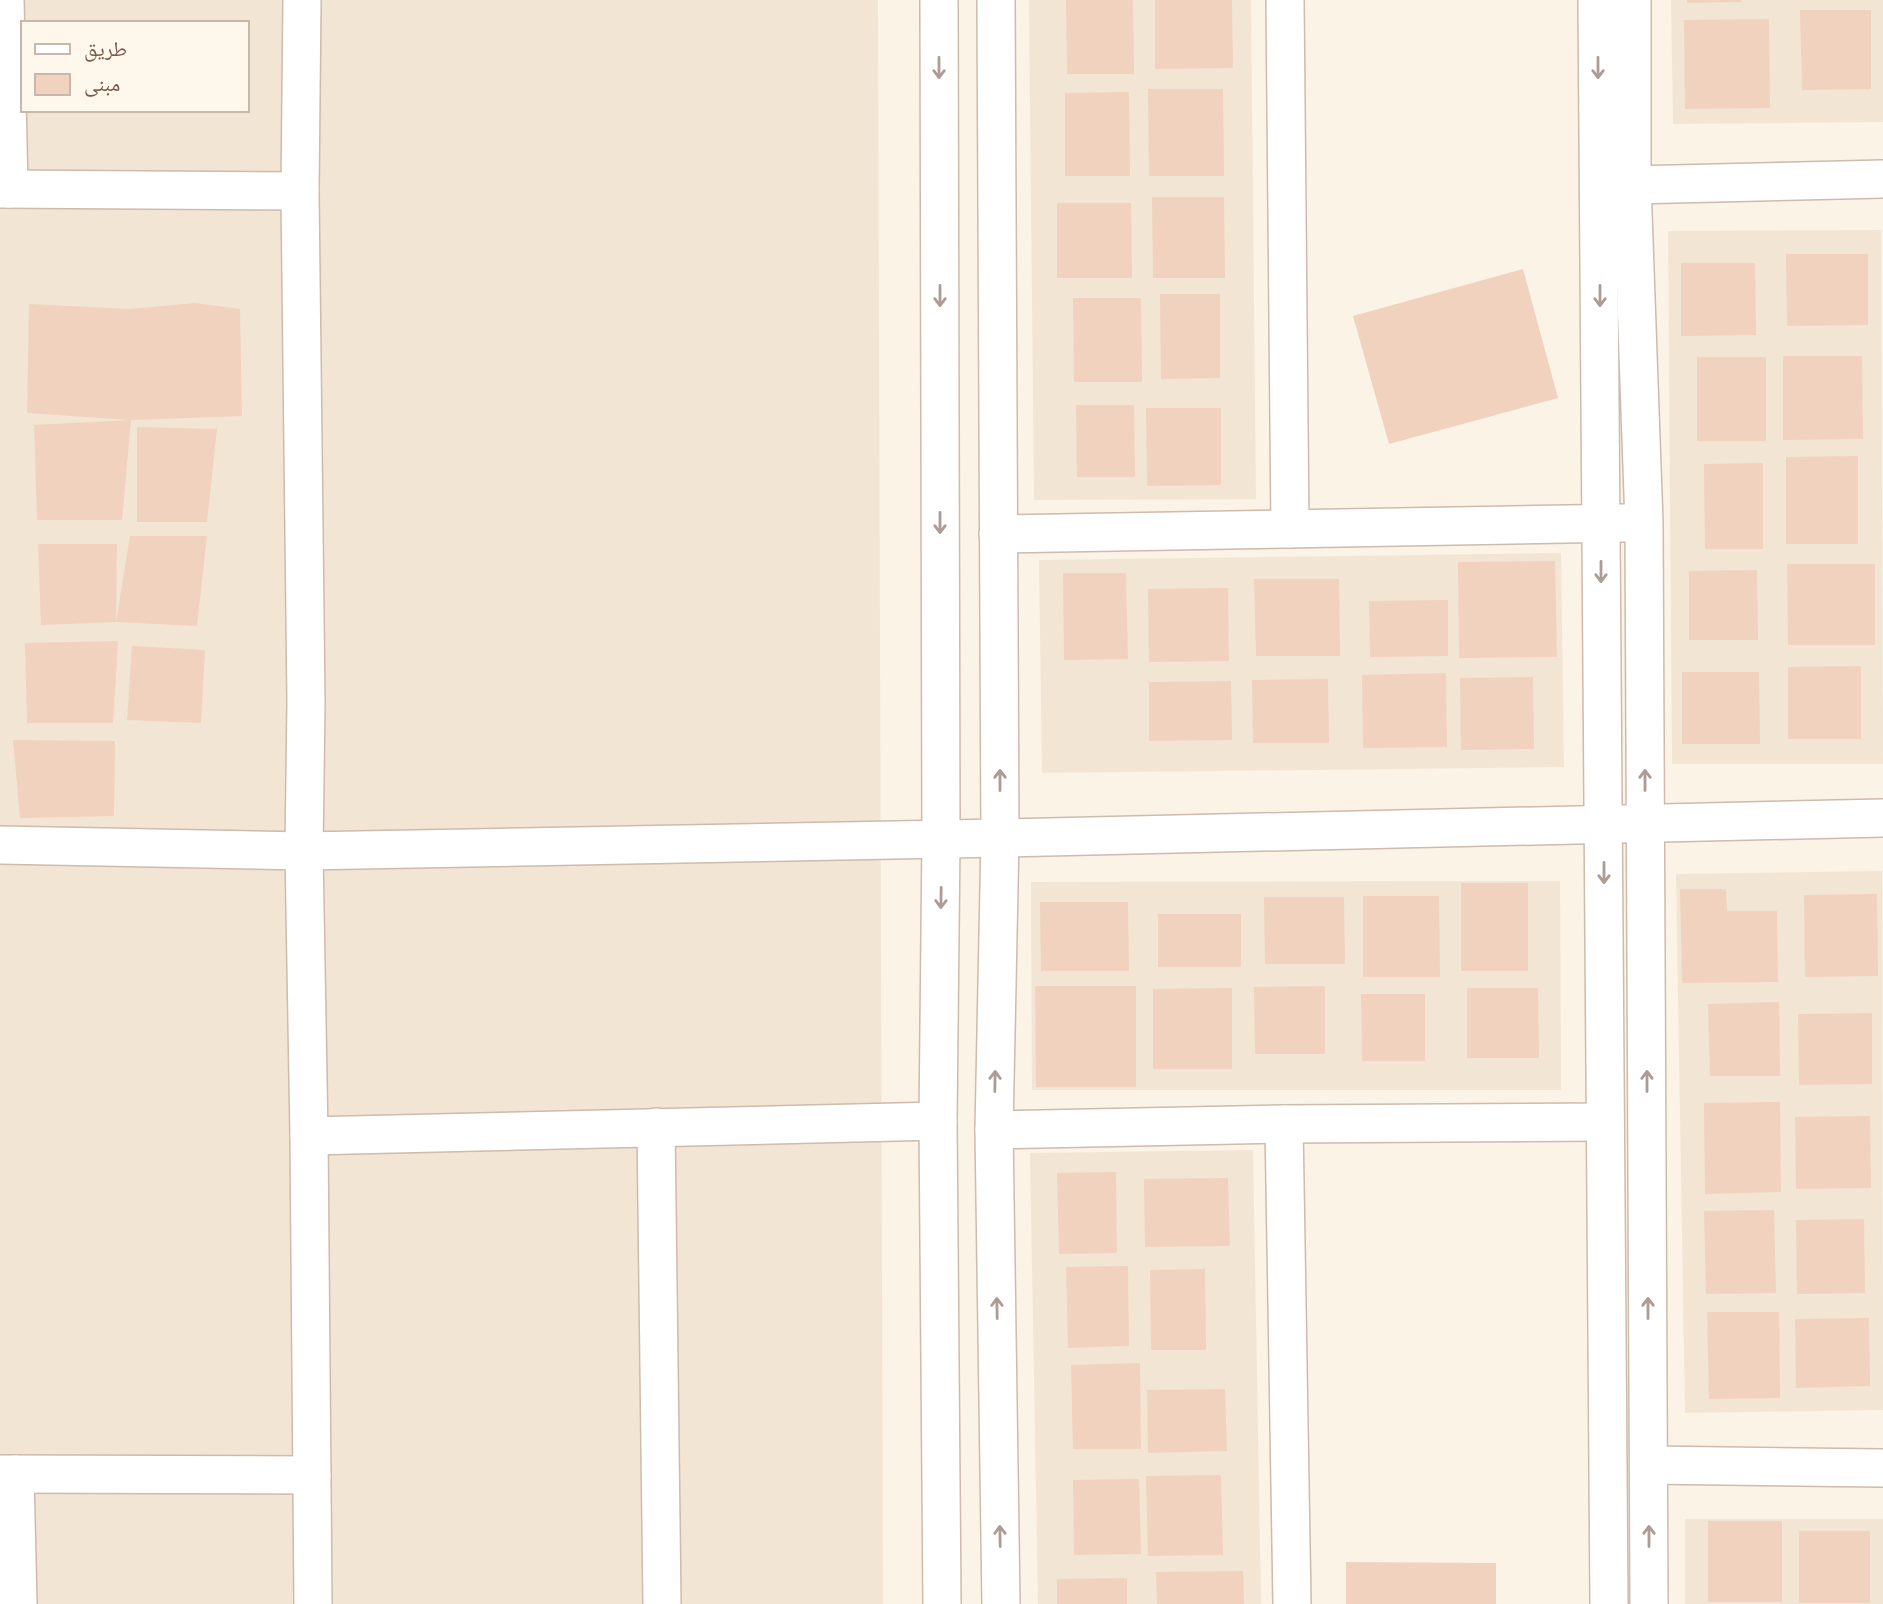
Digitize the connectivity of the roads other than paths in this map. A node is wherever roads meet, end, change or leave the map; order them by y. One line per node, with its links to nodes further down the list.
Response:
1 (5, 0): 10 (street)
2 (302, 0): 11 (street)
3 (939, 0): 20 (street, one-way to 20)
4 (996, 0): 15 (street)
5 (1285, 0): 14 (street)
6 (1597, 0): 13 (street, one-way to 13)
7 (1632, 0): 9 (street)
8 (1883, 179): 9 (street)
9 (1632, 185): 12 (street)
10 (4, 189): 11 (street)
11 (300, 191): 22 (street)
12 (1644, 523): 13 (street); 17 (street, one-way to 12)
13 (1601, 524): 14 (street); 18 (street, one-way to 18)
14 (1290, 529): 15 (street)
15 (999, 534): 19 (street, one-way to 15)
16 (1883, 818): 17 (street)
17 (1645, 824): 18 (street); 29 (street, one-way to 17)
18 (1603, 825): 19 (street); 24 (street, one-way to 24)
19 (1000, 838): 20 (street); 27 (street, one-way to 19)
20 (941, 839): 22 (street); 23 (street, one-way to 23)
21 (0, 845): 22 (street)
22 (304, 851): 28 (street)
23 (939, 1121): 26 (street); 36 (street)
24 (1605, 1122): 25 (street); 39 (street)
25 (1284, 1124): 27 (street); 38 (street)
26 (656, 1127): 28 (street); 35 (street)
27 (994, 1130): 37 (street, one-way to 27)
28 (309, 1136): 32 (street)
29 (1648, 1465): 30 (street); 40 (street, one-way to 29)
30 (1883, 1468)
31 (7, 1474): 32 (street); 33 (street)
32 (312, 1475): 34 (street)
33 (18, 1604)
34 (313, 1604)
35 (662, 1604)
36 (942, 1604)
37 (1001, 1604)
38 (1292, 1604)
39 (1609, 1604)
40 (1649, 1604)

